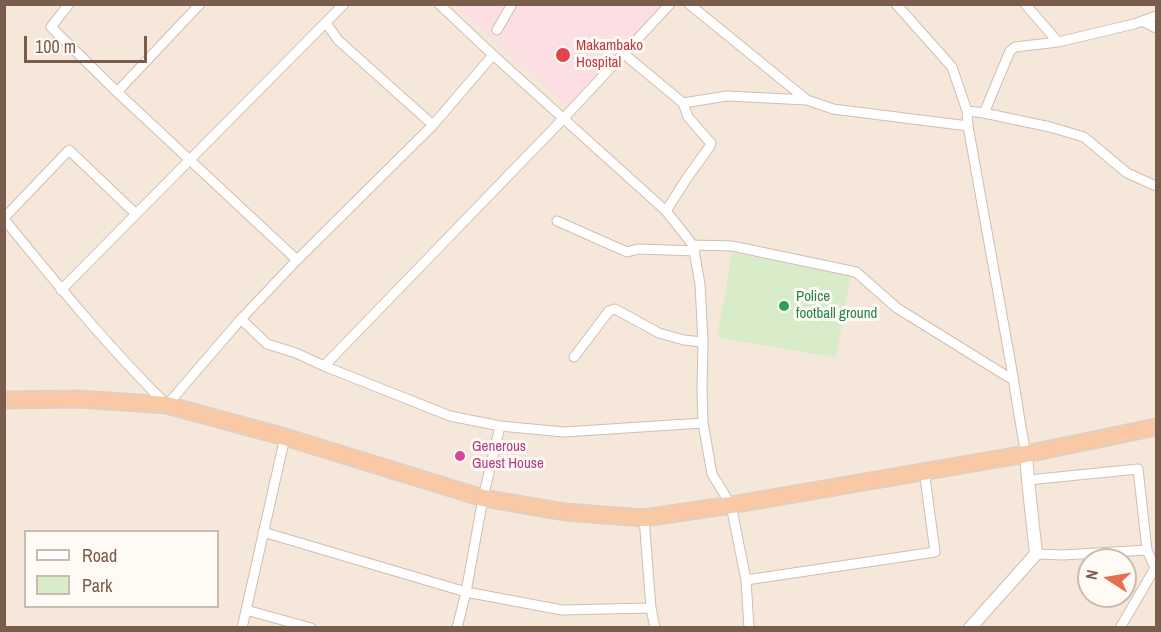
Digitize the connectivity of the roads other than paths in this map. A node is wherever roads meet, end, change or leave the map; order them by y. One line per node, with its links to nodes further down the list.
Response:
1 (69, 4): 18 (street)
2 (200, 4): 18 (street)
3 (344, 4): 12 (street)
4 (439, 4): 17 (street)
5 (512, 4): 14 (street)
6 (670, 4): 16 (street)
7 (689, 4): 19 (street)
8 (896, 4): 21 (street)
9 (1025, 4): 15 (street)
10 (1156, 16): 11 (street)
11 (1142, 21): 13 (street); 15 (street)
12 (326, 23): 24 (street); 26 (street)
13 (1156, 28)
14 (497, 30)
15 (1058, 42): 22 (street)
16 (624, 54): 20 (street); 23 (street)
17 (492, 55): 23 (street); 24 (street)
18 (117, 92): 26 (street)
19 (807, 100): 20 (street); 25 (street)
20 (683, 103): 28 (street)
21 (967, 111): 22 (street); 25 (street)
22 (984, 113): 27 (street)
23 (563, 119): 28 (street); 38 (street)
24 (433, 125): 33 (street)
25 (968, 126): 39 (street)
26 (189, 160): 29 (street); 33 (street)
27 (1156, 186)
28 (666, 211): 32 (street)
29 (136, 214): 30 (street); 34 (street)
30 (4, 218): 34 (street)
31 (557, 221): 32 (street)
32 (694, 248): 36 (street); 39 (street)
33 (297, 260): 35 (street)
34 (61, 290): 41 (street)
35 (241, 319): 38 (street); 41 (street)
36 (703, 342): 37 (street); 42 (street)
37 (574, 357)
38 (324, 366): 43 (street)
39 (1013, 380): 46 (street)
40 (4, 400): 41 (highway)
41 (167, 405): 45 (highway)
42 (703, 423): 43 (street); 50 (street)
43 (500, 426): 49 (street)
44 (1156, 427): 46 (highway)
45 (285, 437): 49 (highway); 52 (street)
46 (1026, 454): 47 (highway); 48 (street)
47 (924, 470): 50 (highway); 56 (street)
48 (1028, 480): 53 (street); 54 (street)
49 (483, 498): 51 (highway); 57 (street)
50 (731, 505): 51 (highway); 56 (street)
51 (644, 518): 58 (street)
52 (263, 532): 57 (street); 59 (street)
53 (1147, 550): 54 (street); 55 (street)
54 (1036, 554): 65 (street)
55 (1156, 568): 66 (street)
56 (746, 580): 64 (street)
57 (466, 592): 58 (street); 62 (street)
58 (651, 608): 63 (street)
59 (246, 610): 60 (street); 61 (street)
60 (242, 627)
61 (311, 627)
62 (457, 627)
63 (655, 627)
64 (749, 627)
65 (970, 627)
66 (1120, 627)

